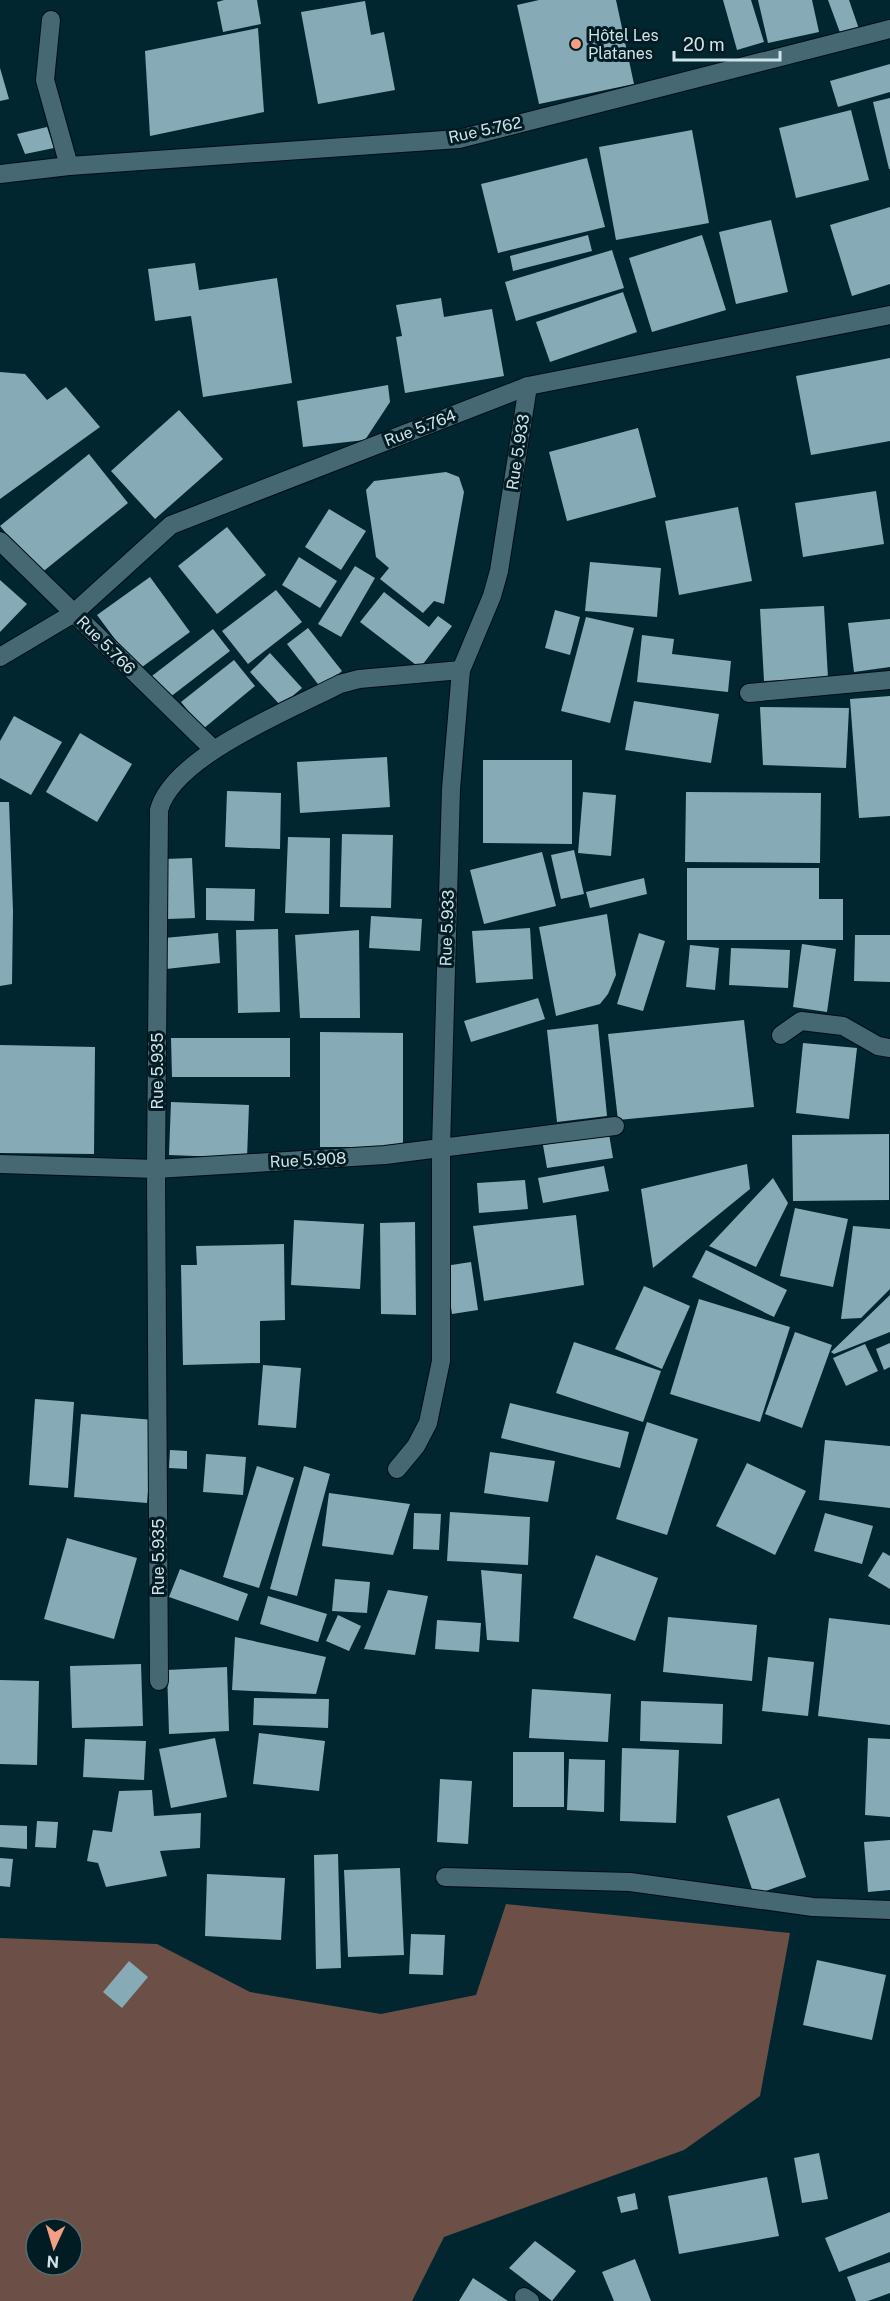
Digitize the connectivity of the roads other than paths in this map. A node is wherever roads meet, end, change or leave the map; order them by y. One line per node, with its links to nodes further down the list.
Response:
1 (51, 20): 3 (street)
2 (890, 29): 3 (street, Rue 5.762)
3 (69, 166): 4 (street, Rue 5.762)
4 (0, 174)
5 (890, 315): 6 (street, Rue 5.764)
6 (528, 386): 8 (street, Rue 5.764); 10 (street, Rue 5.933)
7 (0, 541): 8 (street, Rue 5.766)
8 (74, 613): 9 (street, Rue 5.764); 13 (street, Rue 5.766)
9 (0, 657)
10 (462, 670): 13 (street, Rue 5.935); 17 (street, Rue 5.933)
11 (890, 680): 12 (street)
12 (748, 693)
13 (213, 749): 19 (street, Rue 5.935)
14 (781, 1035): 15 (street)
15 (890, 1048)
16 (615, 1126): 17 (street, Rue 5.908)
17 (441, 1149): 19 (street, Rue 5.908); 20 (street, Rue 5.933)
18 (0, 1164): 19 (street, Rue 5.908)
19 (156, 1169): 21 (street, Rue 5.935)
20 (397, 1469)
21 (159, 1682)
22 (445, 1877): 23 (street)
23 (890, 1910)

